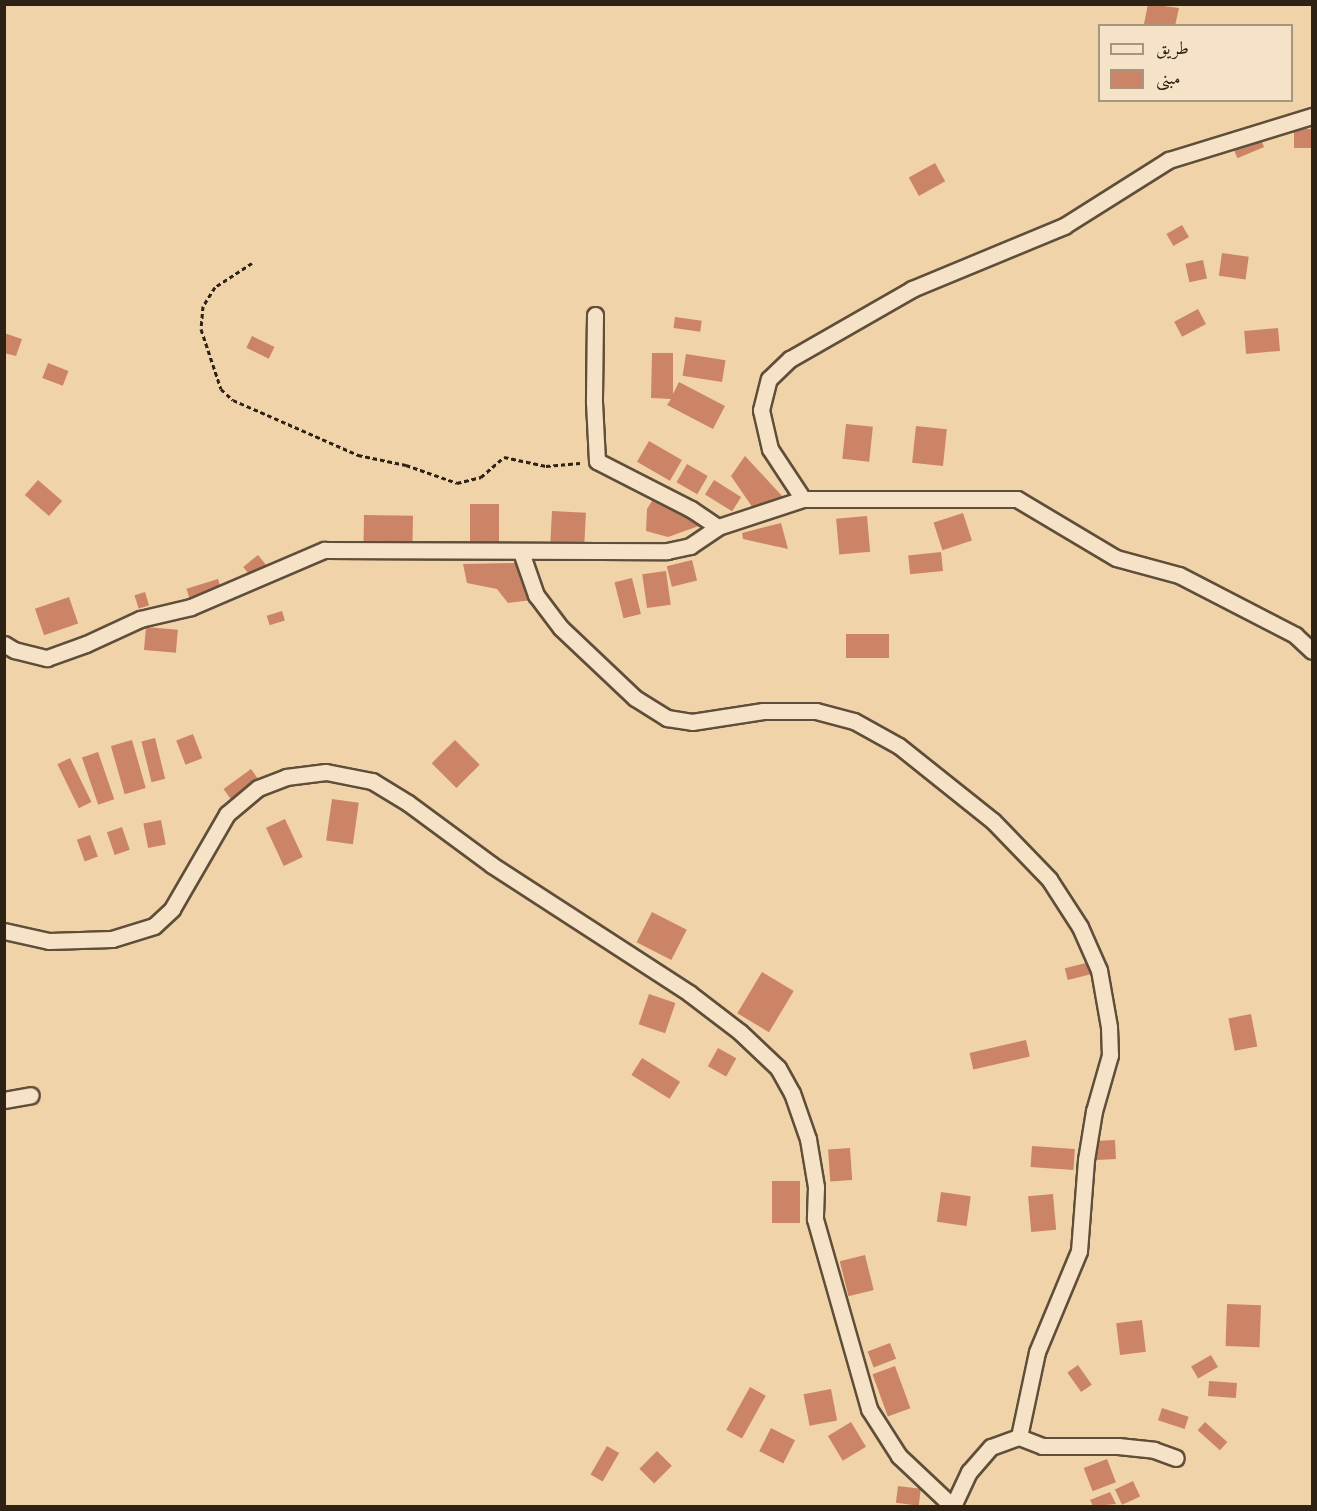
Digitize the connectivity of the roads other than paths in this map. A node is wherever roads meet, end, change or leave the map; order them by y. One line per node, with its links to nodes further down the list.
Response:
1 (1312, 116): 3 (street)
2 (595, 315): 4 (street)
3 (803, 499): 4 (street); 7 (street)
4 (718, 527): 5 (street)
5 (521, 552): 6 (street); 11 (street)
6 (4, 644)
7 (1312, 651)
8 (4, 931): 13 (street)
9 (31, 1095): 10 (street)
10 (4, 1100)
11 (1019, 1437): 12 (street); 13 (street)
12 (1176, 1458)
13 (952, 1506)

